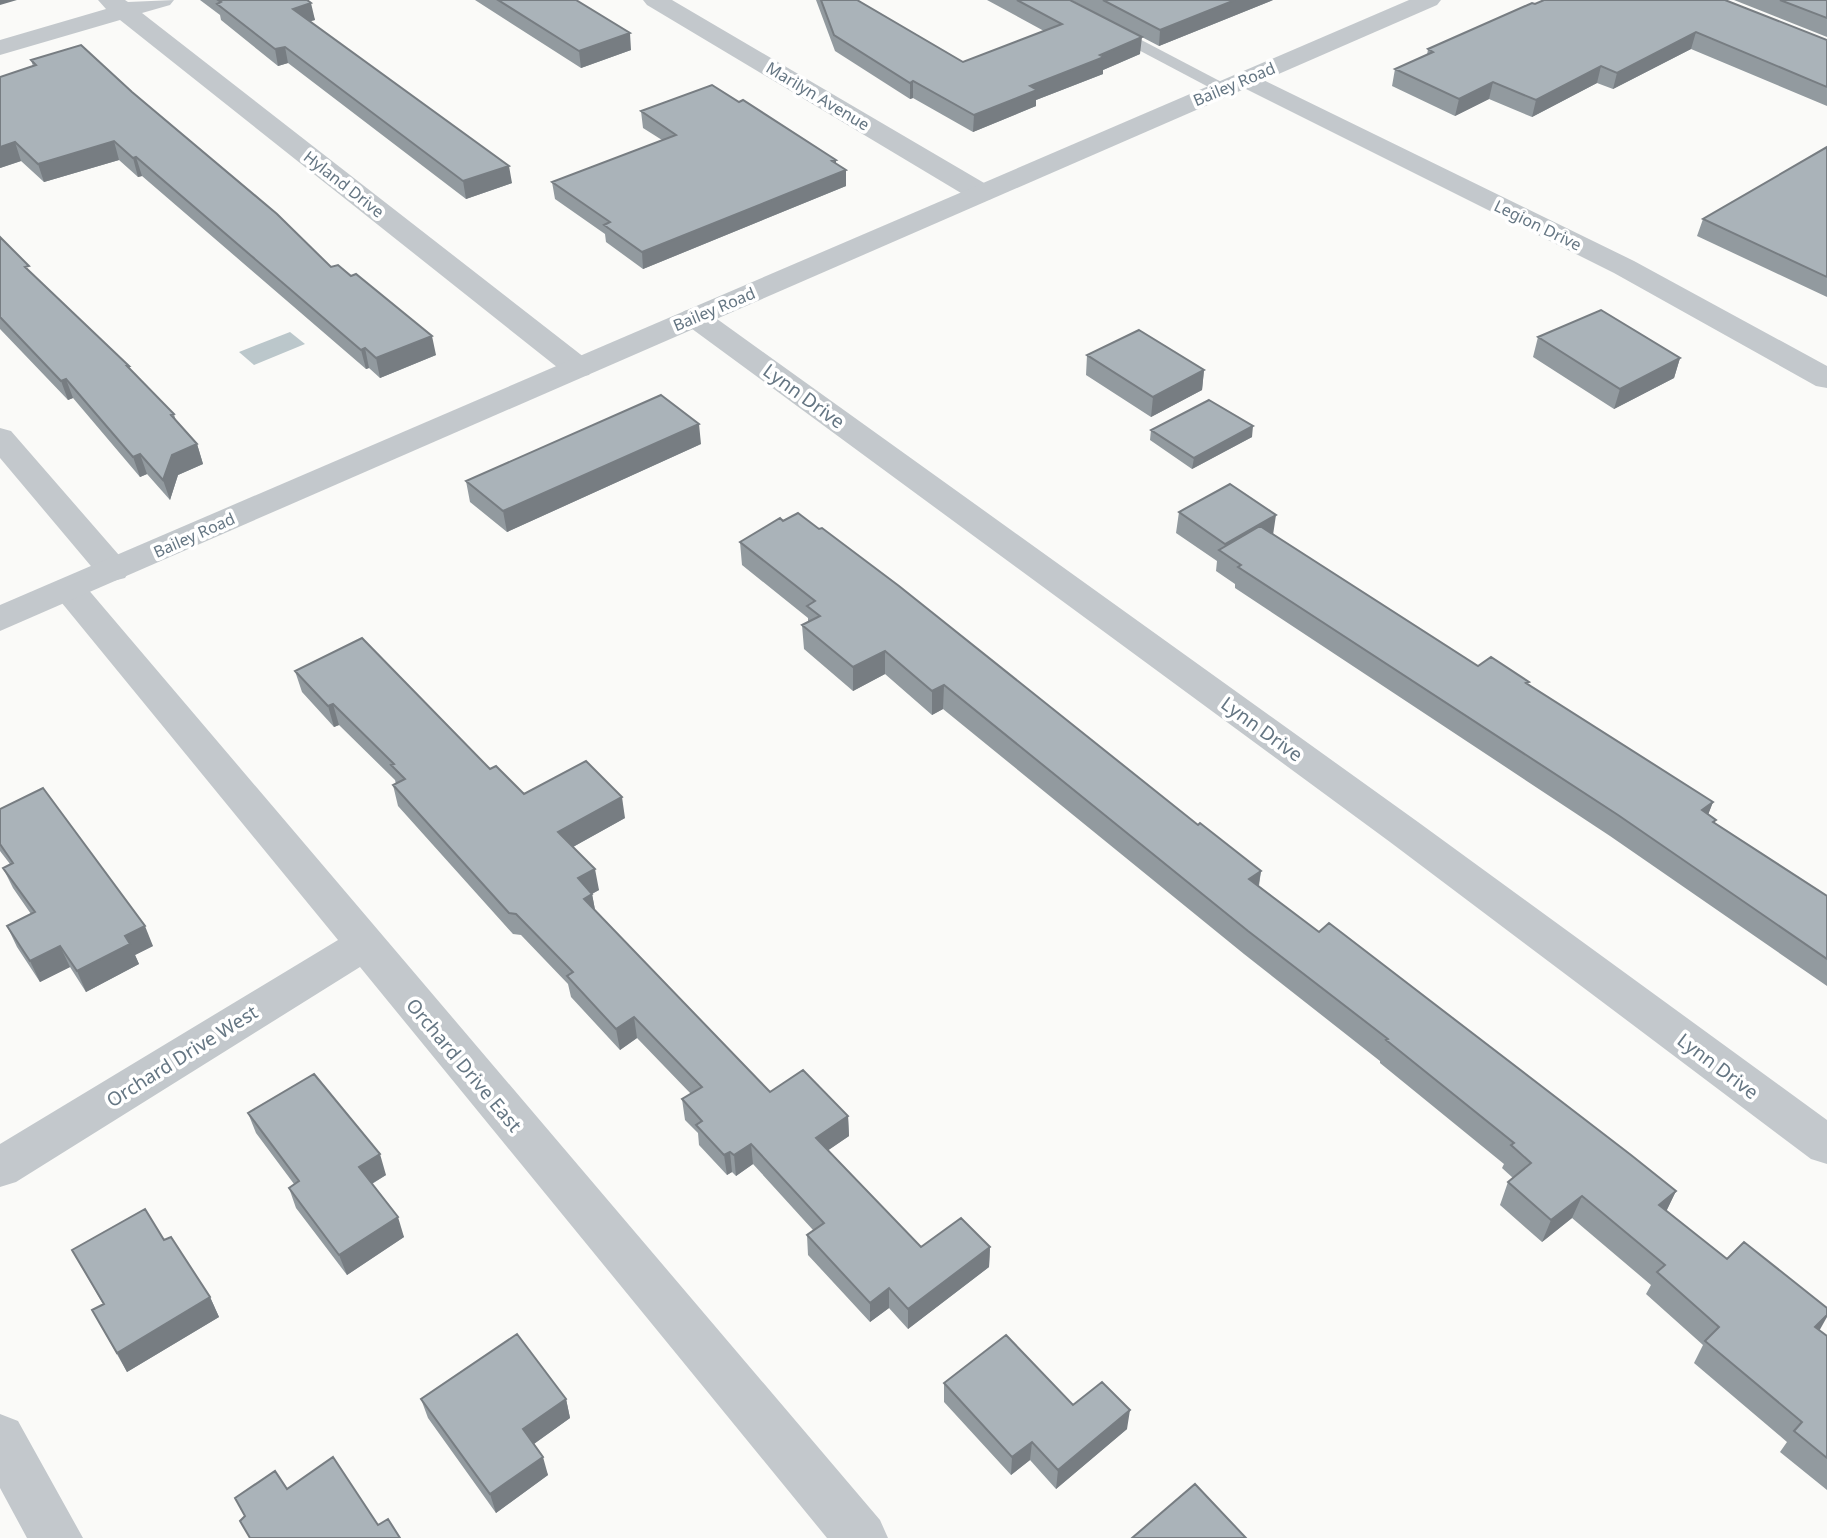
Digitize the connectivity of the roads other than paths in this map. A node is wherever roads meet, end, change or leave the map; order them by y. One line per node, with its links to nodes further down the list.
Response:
1 (162, 0): 5 (street)
2 (655, 0): 8 (street, Marilyn Avenue)
3 (1052, 0): 7 (lane)
4 (1417, 2): 7 (street, Bailey Road)
5 (117, 6): 6 (street); 10 (street, Hyland Drive)
6 (0, 48)
7 (1234, 84): 8 (street, Bailey Road); 11 (street, Legion Drive)
8 (981, 193): 9 (street, Bailey Road)
9 (695, 317): 10 (street, Bailey Road); 17 (street, Lynn Drive)
10 (578, 368): 13 (street, Bailey Road)
11 (1827, 379)
12 (0, 438): 13 (street)
13 (113, 570): 14 (street, Bailey Road)
14 (69, 589): 15 (street, Bailey Road); 16 (street, Orchard Drive East)
15 (0, 619)
16 (363, 945): 18 (street, Orchard Drive West); 21 (street, Orchard Drive East)
17 (1827, 1145)
18 (0, 1168)
19 (0, 1438): 20 (street)
20 (55, 1538)
21 (860, 1538)

